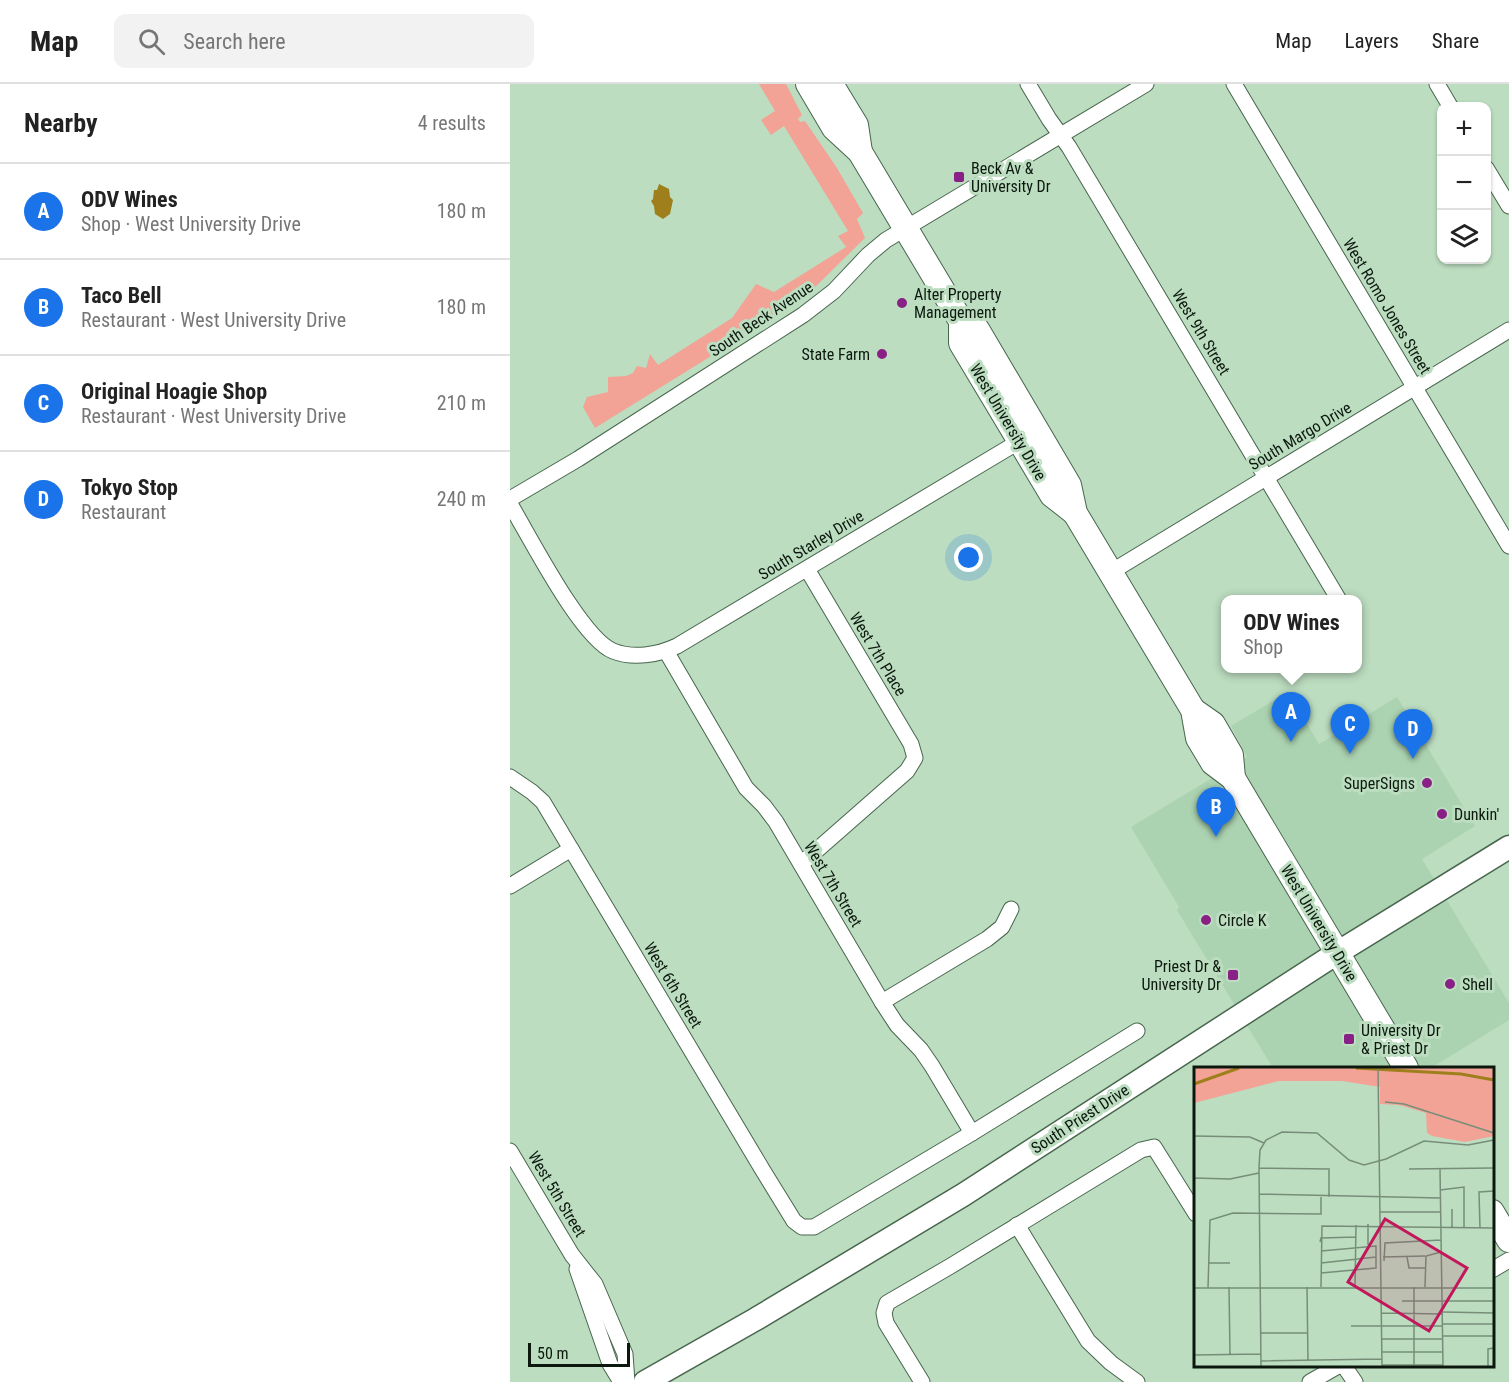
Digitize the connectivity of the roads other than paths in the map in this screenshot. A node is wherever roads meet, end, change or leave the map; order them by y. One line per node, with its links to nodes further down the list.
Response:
1 (808, 84): 9 (main road, West University Drive)
2 (831, 84): 9 (main road, West University Drive)
3 (1028, 84): 8 (street, West 9th Street)
4 (1146, 84): 8 (street, South Beck Avenue)
5 (1234, 84): 15 (street, West Romo Jones Street)
6 (1437, 84): 7 (street)
7 (1448, 102)
8 (1061, 135): 12 (street, South Beck Avenue); 17 (street, West 9th Street)
9 (860, 152): 12 (main road, West University Drive)
10 (1491, 176): 11 (street)
11 (1509, 206)
12 (906, 228): 13 (main road, West University Drive); 18 (street, South Beck Avenue)
13 (961, 321): 16 (main road, West University Drive); 20 (main road, West University Drive)
14 (1509, 330): 15 (street, South Margo Drive)
15 (1415, 387): 17 (street, South Margo Drive); 21 (street, West Romo Jones Street)
16 (1020, 441): 20 (main road, West University Drive); 22 (street, South Starley Drive)
17 (1267, 477): 23 (street, South Margo Drive); 24 (street, West 9th Street)
18 (510, 499)
19 (510, 504): 25 (street, South Starley Drive)
20 (1075, 513): 23 (main road, West University Drive)
21 (1509, 546)
22 (807, 569): 25 (street, South Starley Drive); 29 (street, West 7th Place)
23 (1111, 572): 32 (main road, West University Drive)
24 (1336, 595)
25 (666, 651): 29 (street, West 7th Street)
26 (510, 777): 28 (street, West 6th Street)
27 (1509, 847): 32 (main road, South Priest Drive)
28 (571, 849): 30 (street); 36 (street, West 6th Street)
29 (801, 864): 33 (street, West 7th Street)
30 (510, 886)
31 (1011, 909): 33 (street)
32 (1336, 953): 35 (main road, West University Drive); 49 (main road, South Priest Drive)
33 (882, 1002): 36 (street, West 7th Street)
34 (1137, 1031): 36 (street)
35 (1405, 1067)
36 (972, 1133)
37 (510, 1151): 42 (street, West 5th Street)
38 (1194, 1211): 40 (street)
39 (1494, 1215): 41 (main road)
40 (1017, 1225): 50 (street); 51 (street)
41 (1509, 1240)
42 (572, 1255): 47 (street, West 5th Street); 48 (street, West 5th Street)
43 (1509, 1260): 44 (street)
44 (1494, 1269)
45 (1335, 1367): 52 (street)
46 (1345, 1367): 53 (street)
47 (621, 1382)
48 (627, 1382)
49 (645, 1382)
50 (922, 1382)
51 (1137, 1382)
52 (1310, 1382)
53 (1354, 1382)

